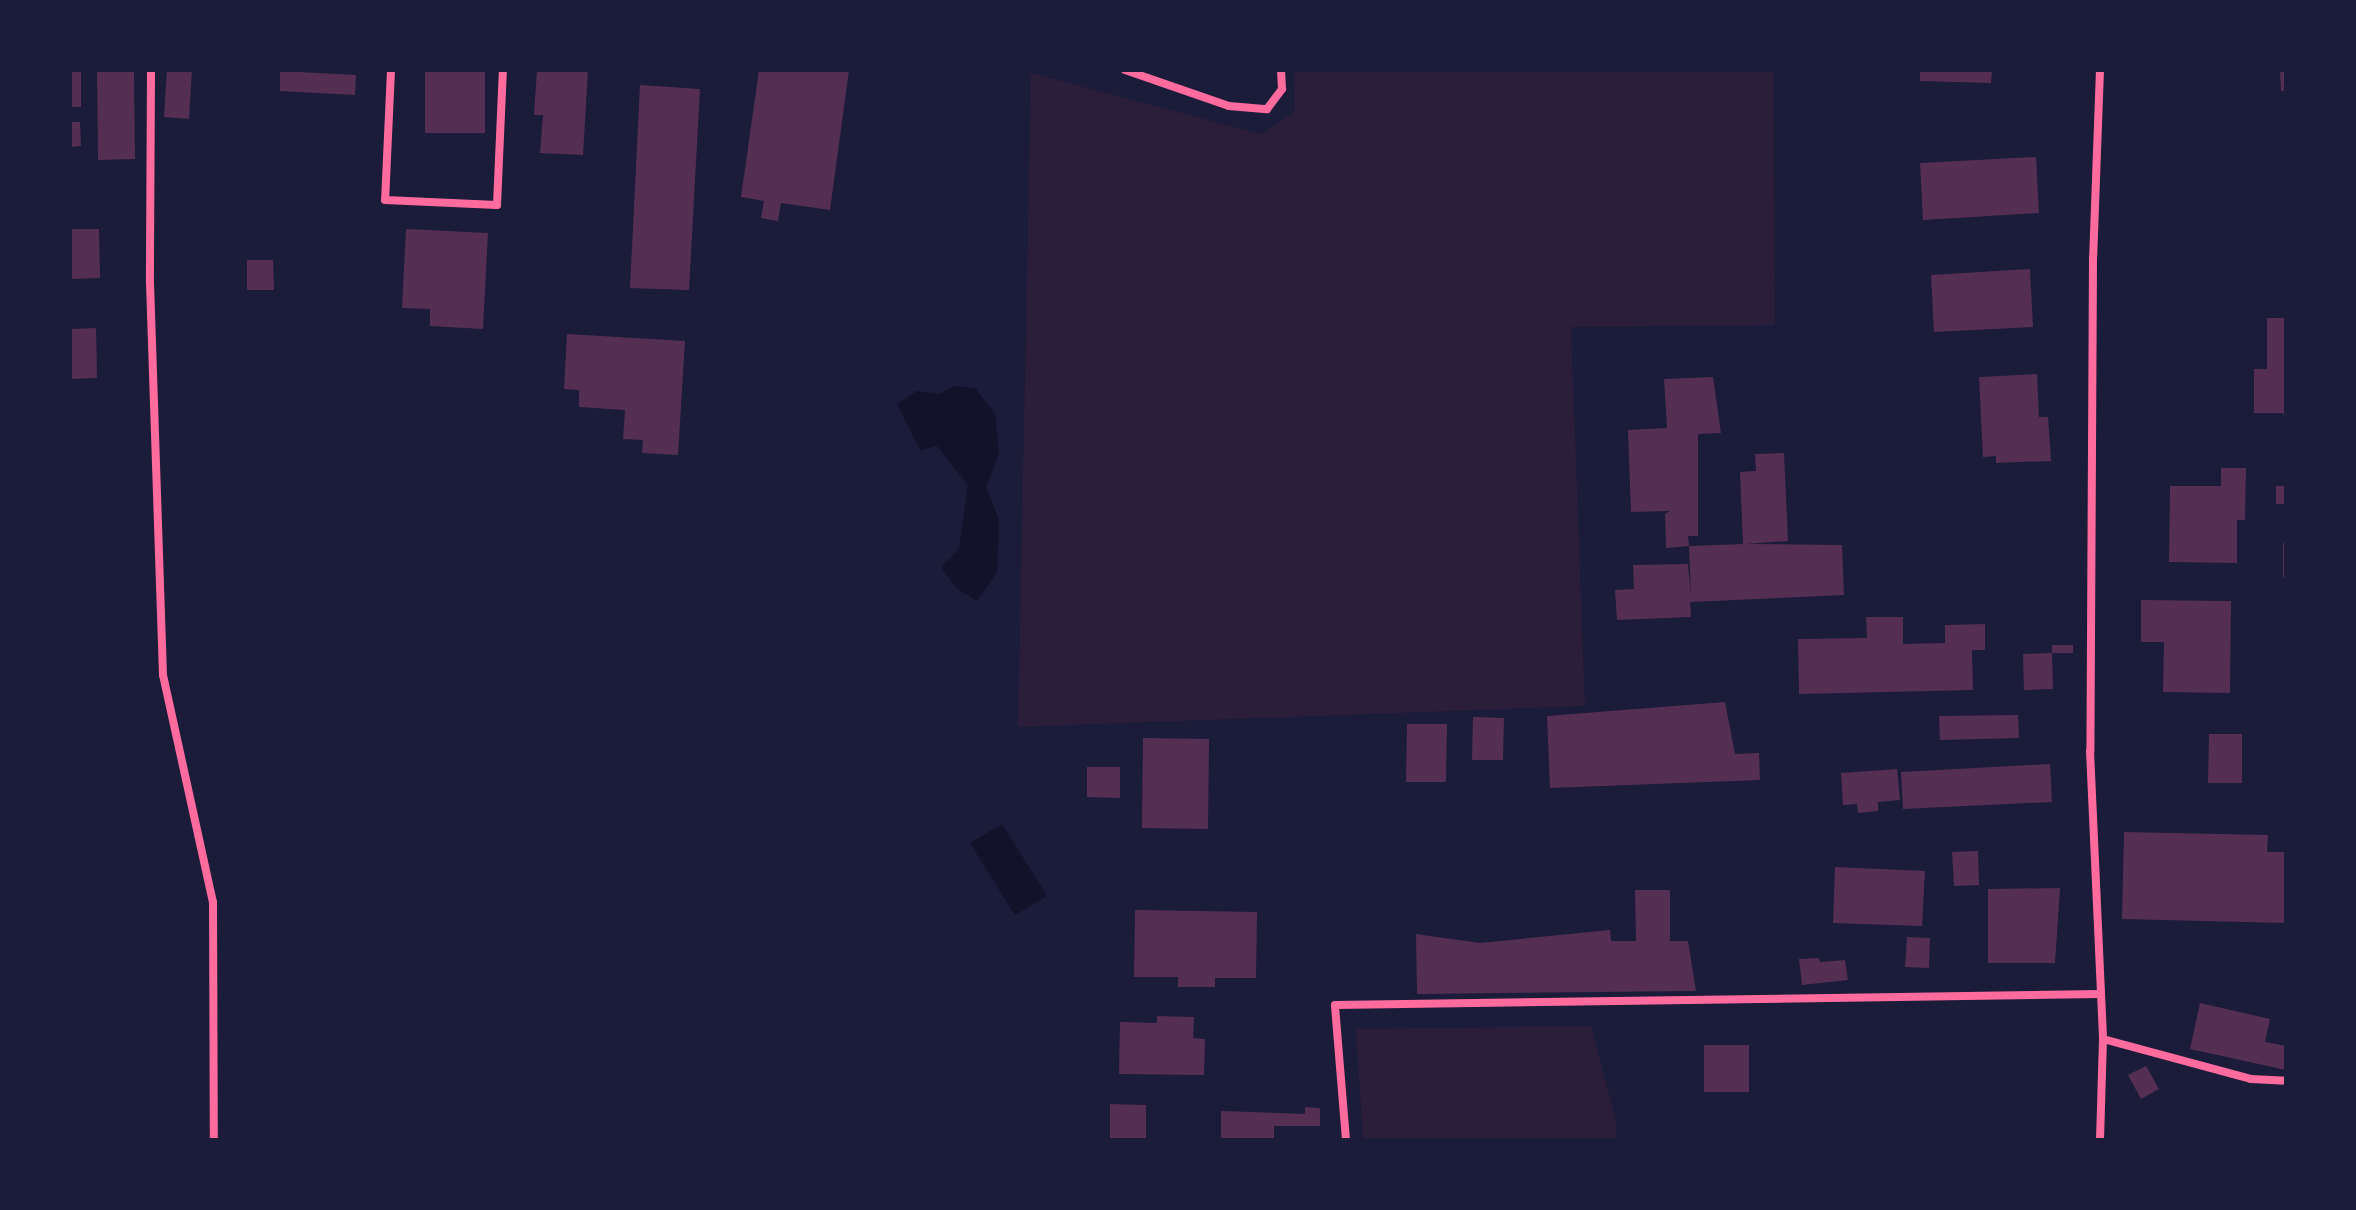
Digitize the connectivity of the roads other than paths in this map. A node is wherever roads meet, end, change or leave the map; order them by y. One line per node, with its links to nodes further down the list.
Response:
1 (151, 70): 10 (street)
2 (391, 70): 3 (street)
3 (503, 70)
4 (1125, 70): 5 (street)
5 (1281, 70)
6 (2100, 70): 7 (street)
7 (2100, 994): 8 (street); 11 (street)
8 (2103, 1039): 9 (street); 12 (street)
9 (2286, 1081)
10 (214, 1140)
11 (1346, 1140)
12 (2100, 1140)

